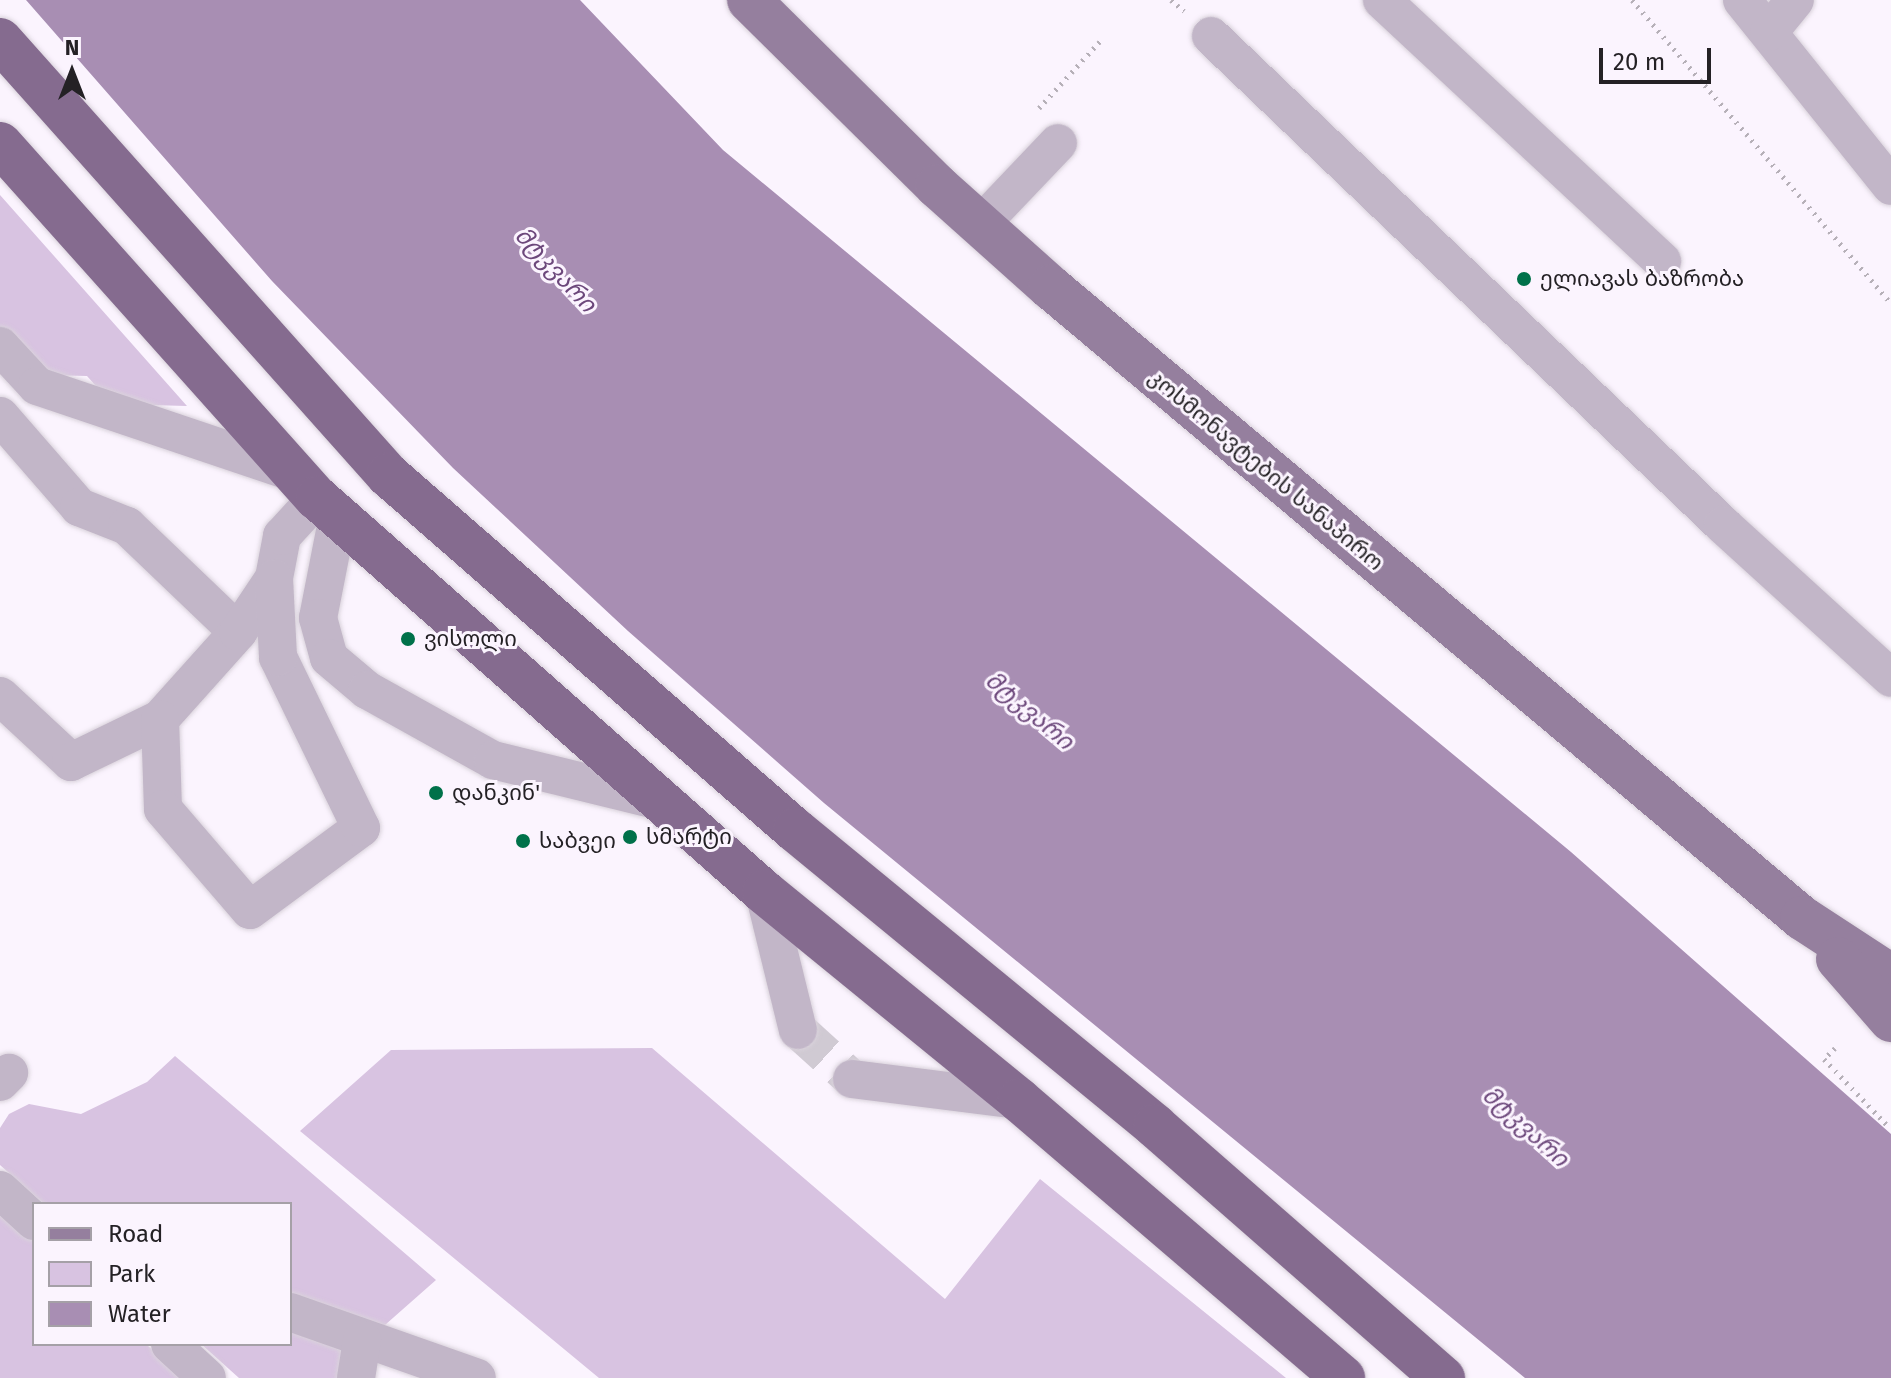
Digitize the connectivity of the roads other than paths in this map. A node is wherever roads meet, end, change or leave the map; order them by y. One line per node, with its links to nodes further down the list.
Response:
1 (749, 0): 11 (main road, კოსმონავტების სანაპირო)
2 (1382, 0): 12 (lane)
3 (1742, 0): 5 (lane)
4 (1795, 0): 5 (lane)
5 (1769, 32): 10 (lane)
6 (1211, 36): 18 (lane)
7 (0, 40): 38 (highway)
8 (1044, 131): 11 (lane)
9 (0, 144): 15 (highway)
10 (1891, 186)
11 (980, 225): 23 (main road, კოსმონავტების სანაპირო)
12 (1662, 261)
13 (0, 346): 15 (lane)
14 (0, 416): 17 (lane)
15 (315, 495): 16 (lane); 21 (highway); 21 (lane)
16 (274, 578): 17 (lane); 20 (lane)
17 (238, 632): 20 (lane)
18 (1891, 678)
19 (0, 696): 20 (lane)
20 (160, 719)
21 (660, 801): 22 (highway)
22 (764, 892): 26 (lane); 28 (highway)
23 (1802, 918): 24 (main road, კოსმონავტების სანაპირო); 25 (main road, კოსმონავტების სანაპირო)
24 (1891, 976)
25 (1891, 1020)
26 (798, 1030)
27 (852, 1079): 28 (lane)
28 (1019, 1100): 37 (highway)
29 (0, 1190): 30 (lane)
30 (32, 1219)
31 (292, 1313): 32 (lane)
32 (362, 1339): 35 (lane); 36 (lane)
33 (172, 1346): 34 (lane)
34 (207, 1378)
35 (356, 1378)
36 (477, 1378)
37 (1343, 1378)
38 (1443, 1378)

